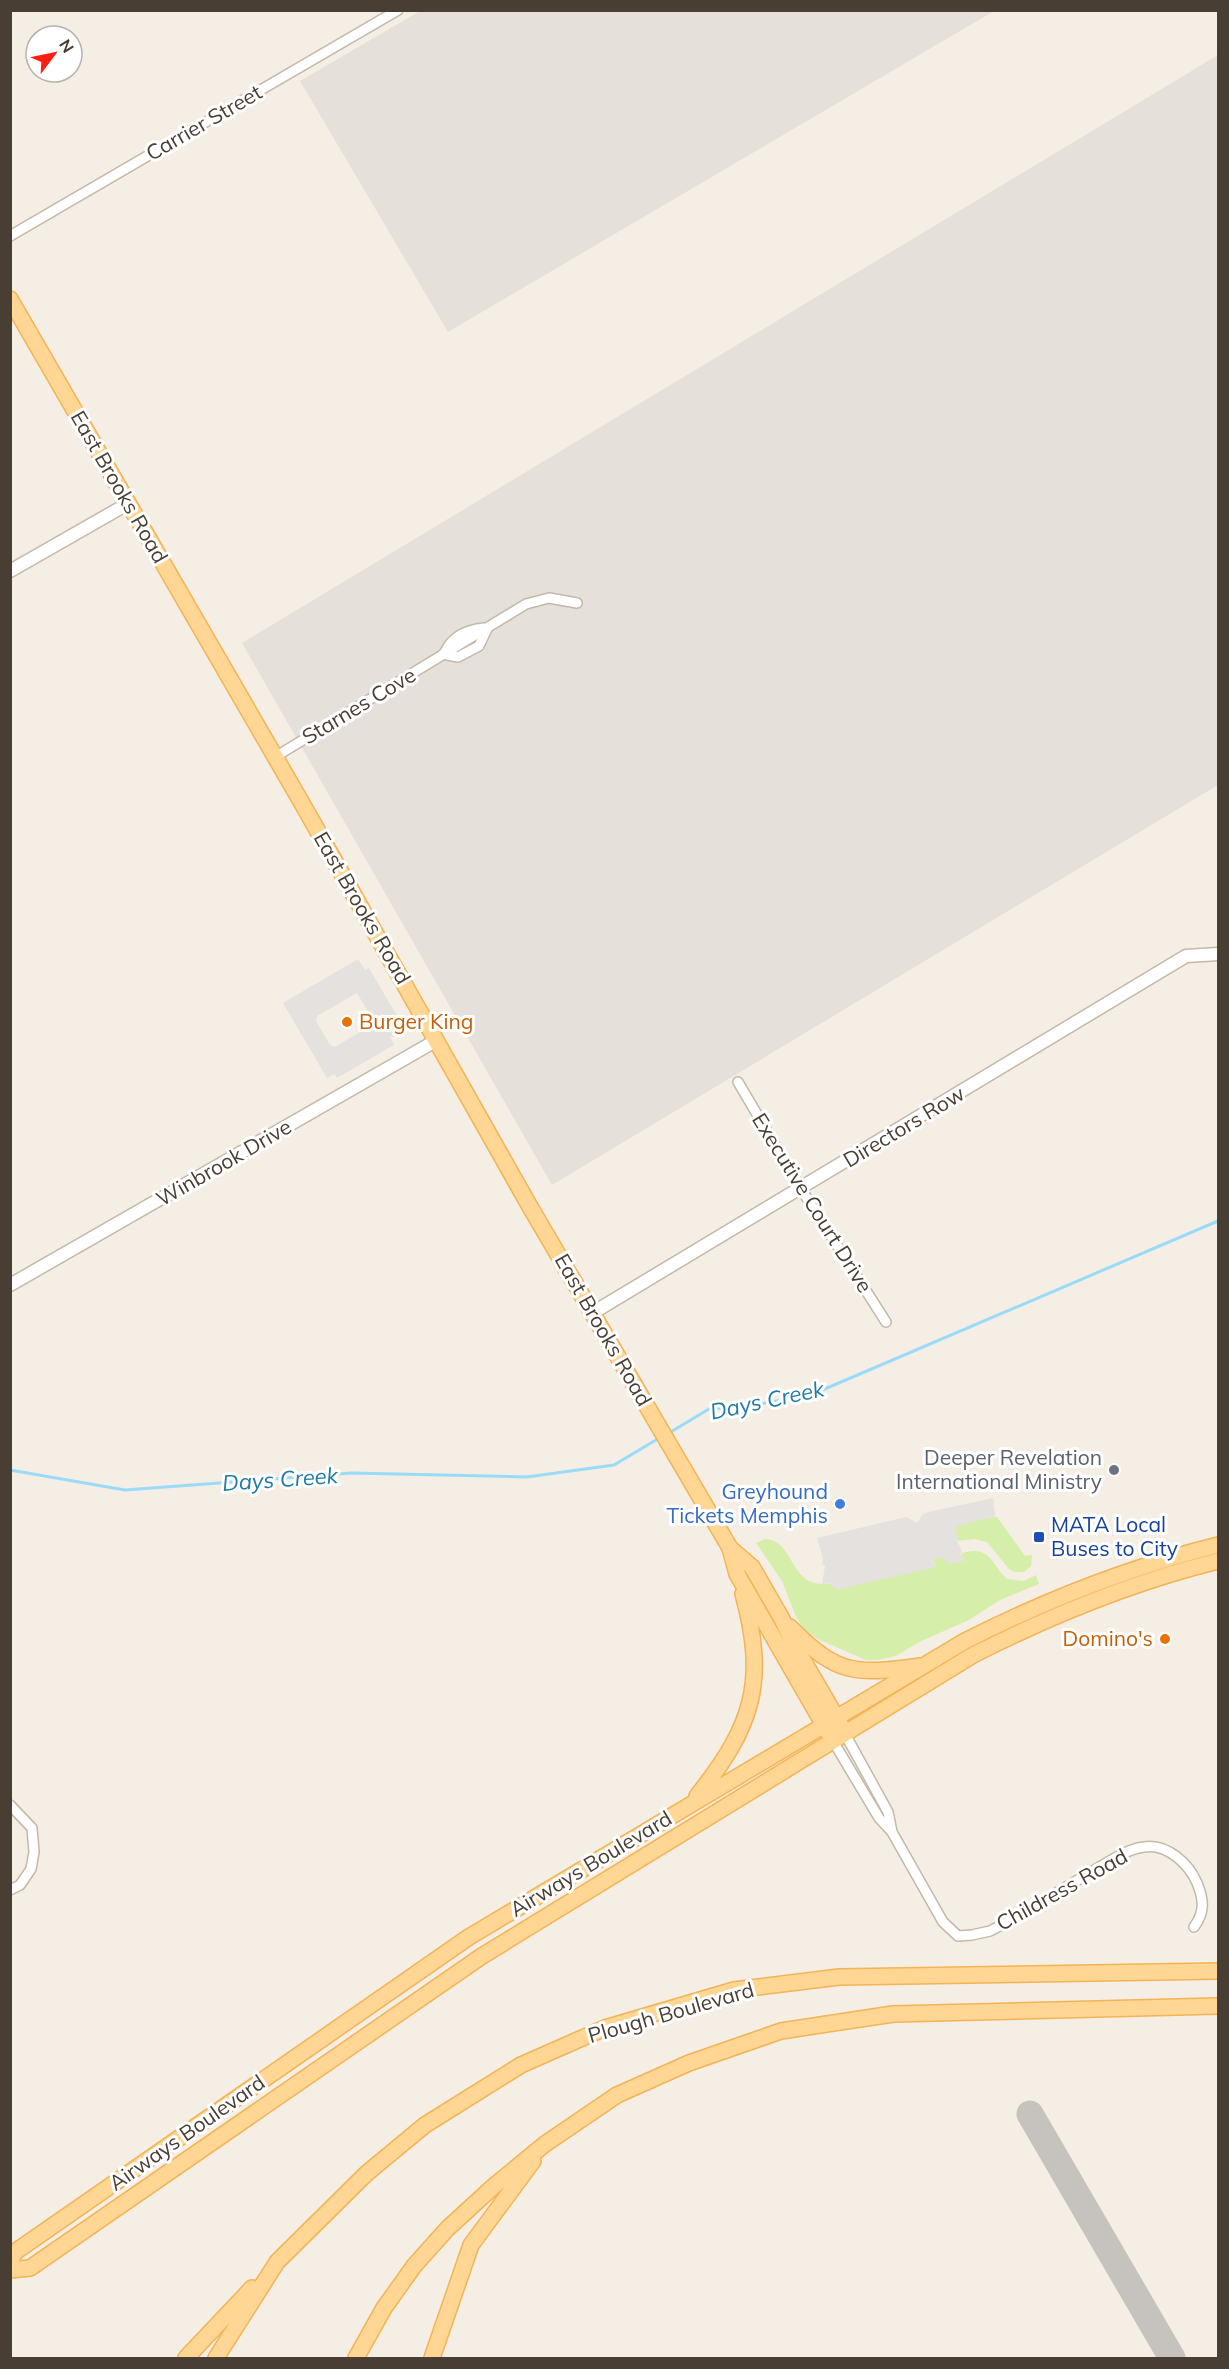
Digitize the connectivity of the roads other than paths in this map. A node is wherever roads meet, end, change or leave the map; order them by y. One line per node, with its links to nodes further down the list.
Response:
1 (398, 10): 2 (street, Carrier Street)
2 (10, 236)
3 (10, 300): 4 (main road, East Brooks Road)
4 (129, 503): 5 (street); 9 (main road, East Brooks Road)
5 (10, 571)
6 (577, 603): 7 (street, Starnes Cove)
7 (488, 628): 8 (street, Starnes Cove); 8 (street, Starnes Cove)
8 (444, 654): 9 (street, Starnes Cove)
9 (275, 757): 11 (main road, East Brooks Road)
10 (1218, 954): 13 (street, Directors Row)
11 (437, 1041): 14 (street, Winbrook Drive); 15 (main road, East Brooks Road)
12 (738, 1083): 13 (street, Executive Court Drive)
13 (801, 1189): 15 (street, Directors Row); 16 (street, Executive Court Drive)
14 (10, 1285)
15 (594, 1312): 18 (main road, East Brooks Road)
16 (886, 1322)
17 (1218, 1545): 22 (main road, Airways Boulevard)
18 (730, 1548): 20 (main road, East Brooks Road); 21 (main road, East Brooks Road)
19 (1218, 1561): 22 (main road, Airways Boulevard)
20 (737, 1574): 25 (main road, East Brooks Road); 27 (main road)
21 (782, 1619): 23 (main road); 24 (main road, East Brooks Road)
22 (984, 1641): 23 (main road, Airways Boulevard); 26 (main road, Airways Boulevard)
23 (926, 1666): 24 (main road, Airways Boulevard)
24 (838, 1718): 25 (main road, Airways Boulevard); 26 (main road, East Brooks Road)
25 (823, 1726): 26 (main road, East Brooks Road); 27 (main road, Airways Boulevard)
26 (839, 1737): 29 (street, East Brooks Road); 29 (street, East Brooks Road); 38 (main road, Airways Boulevard)
27 (691, 1804): 37 (main road, Airways Boulevard)
28 (10, 1805): 30 (street)
29 (892, 1832): 32 (street, East Brooks Road)
30 (10, 1890)
31 (1194, 1927): 32 (street, Childress Road)
32 (958, 1936)
33 (1218, 1971): 36 (main road, Plough Boulevard)
34 (1218, 2006): 35 (main road)
35 (545, 2144): 41 (main road); 42 (main road)
36 (277, 2262): 39 (main road); 40 (main road, Plough Boulevard)
37 (10, 2263)
38 (10, 2270)
39 (186, 2358)
40 (216, 2358)
41 (356, 2358)
42 (432, 2358)

